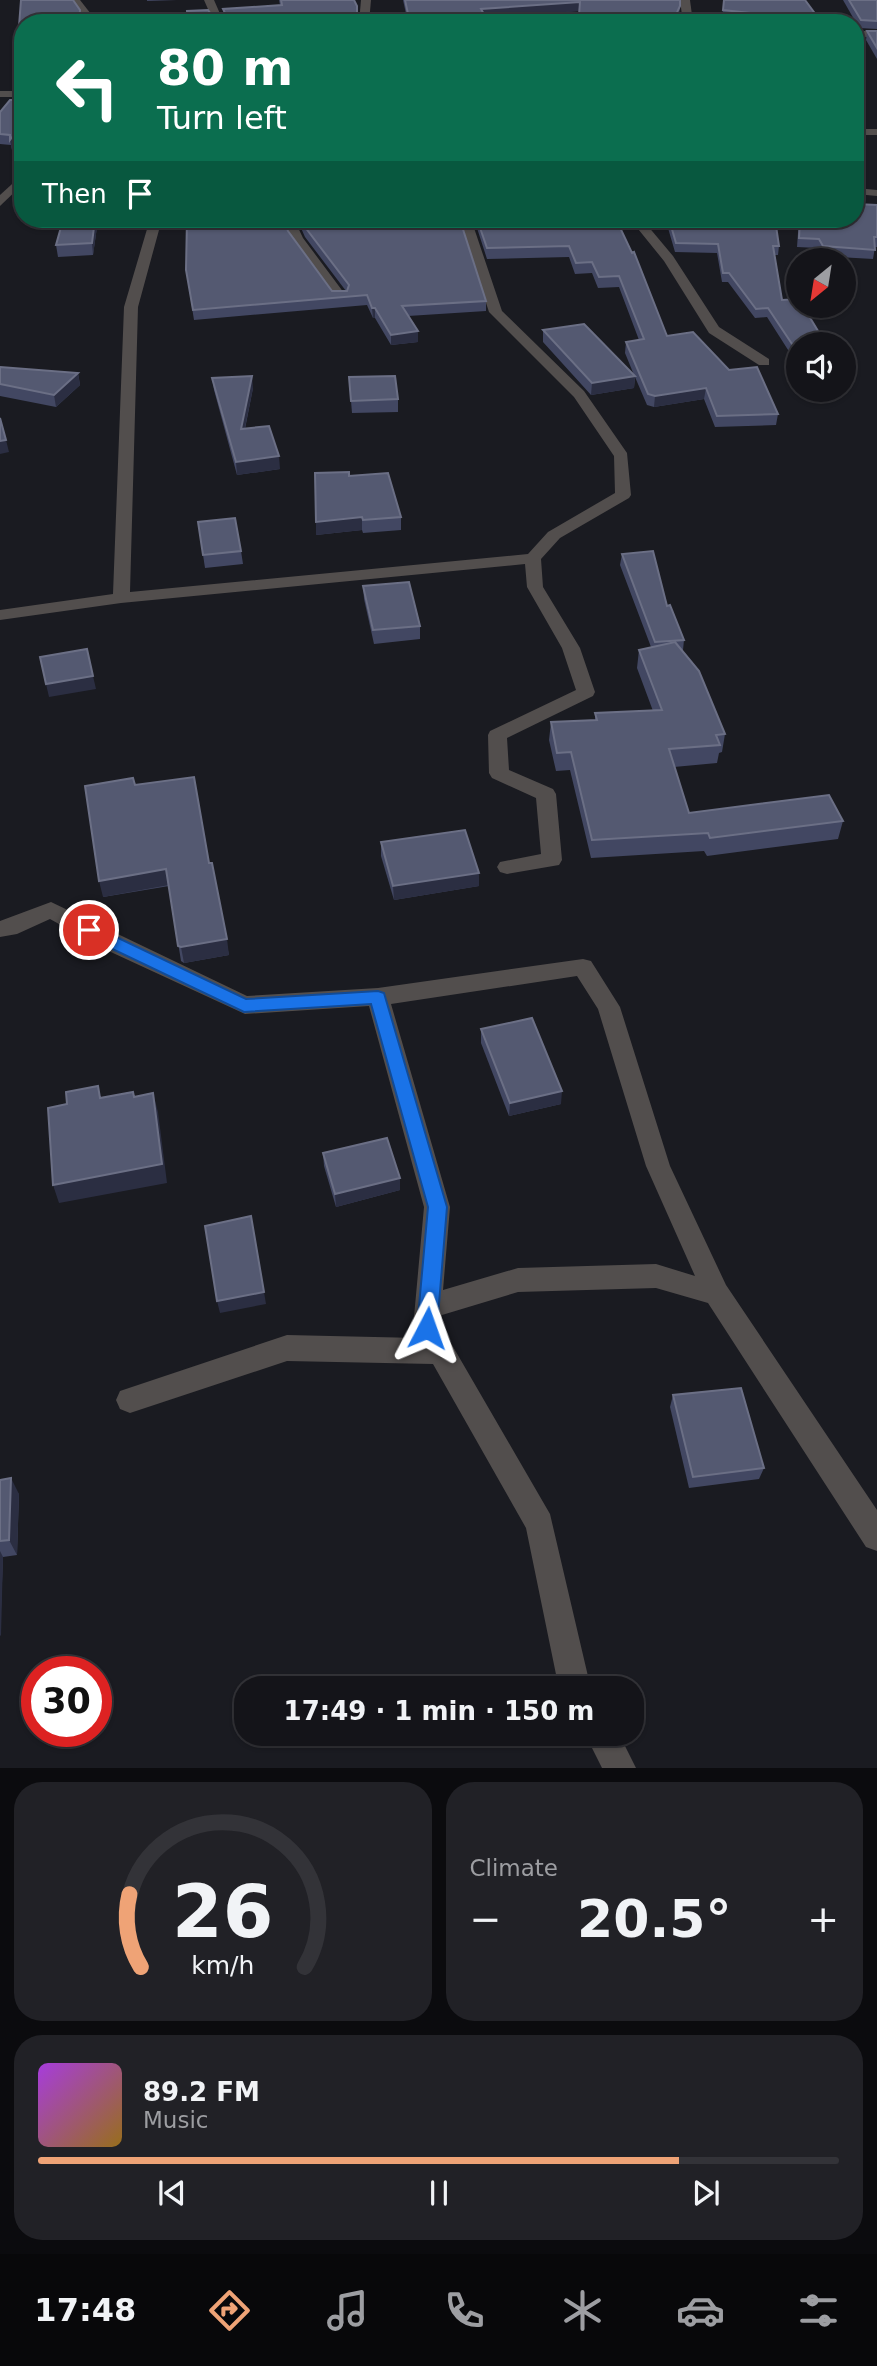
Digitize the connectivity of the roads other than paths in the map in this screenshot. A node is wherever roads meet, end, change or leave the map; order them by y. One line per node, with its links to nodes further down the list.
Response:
1 (75, 0): 2 (street)
2 (88, 14)
3 (14, 189): 4 (street)
4 (0, 202)
5 (153, 228): 12 (street)
6 (292, 228): 9 (street)
7 (468, 228): 11 (street)
8 (643, 228): 10 (street)
9 (340, 297)
10 (764, 362)
11 (533, 558): 12 (street); 14 (street)
12 (121, 598): 13 (street)
13 (0, 615)
14 (507, 867)
15 (0, 929): 16 (street)
16 (378, 997): 17 (street); 18 (street)
17 (718, 1294): 18 (street); 21 (street)
18 (429, 1306): 19 (street)
19 (440, 1351): 20 (street); 22 (street)
20 (130, 1401)
21 (877, 1536)
22 (572, 1676)
23 (608, 1746): 24 (street)
24 (620, 1768)

